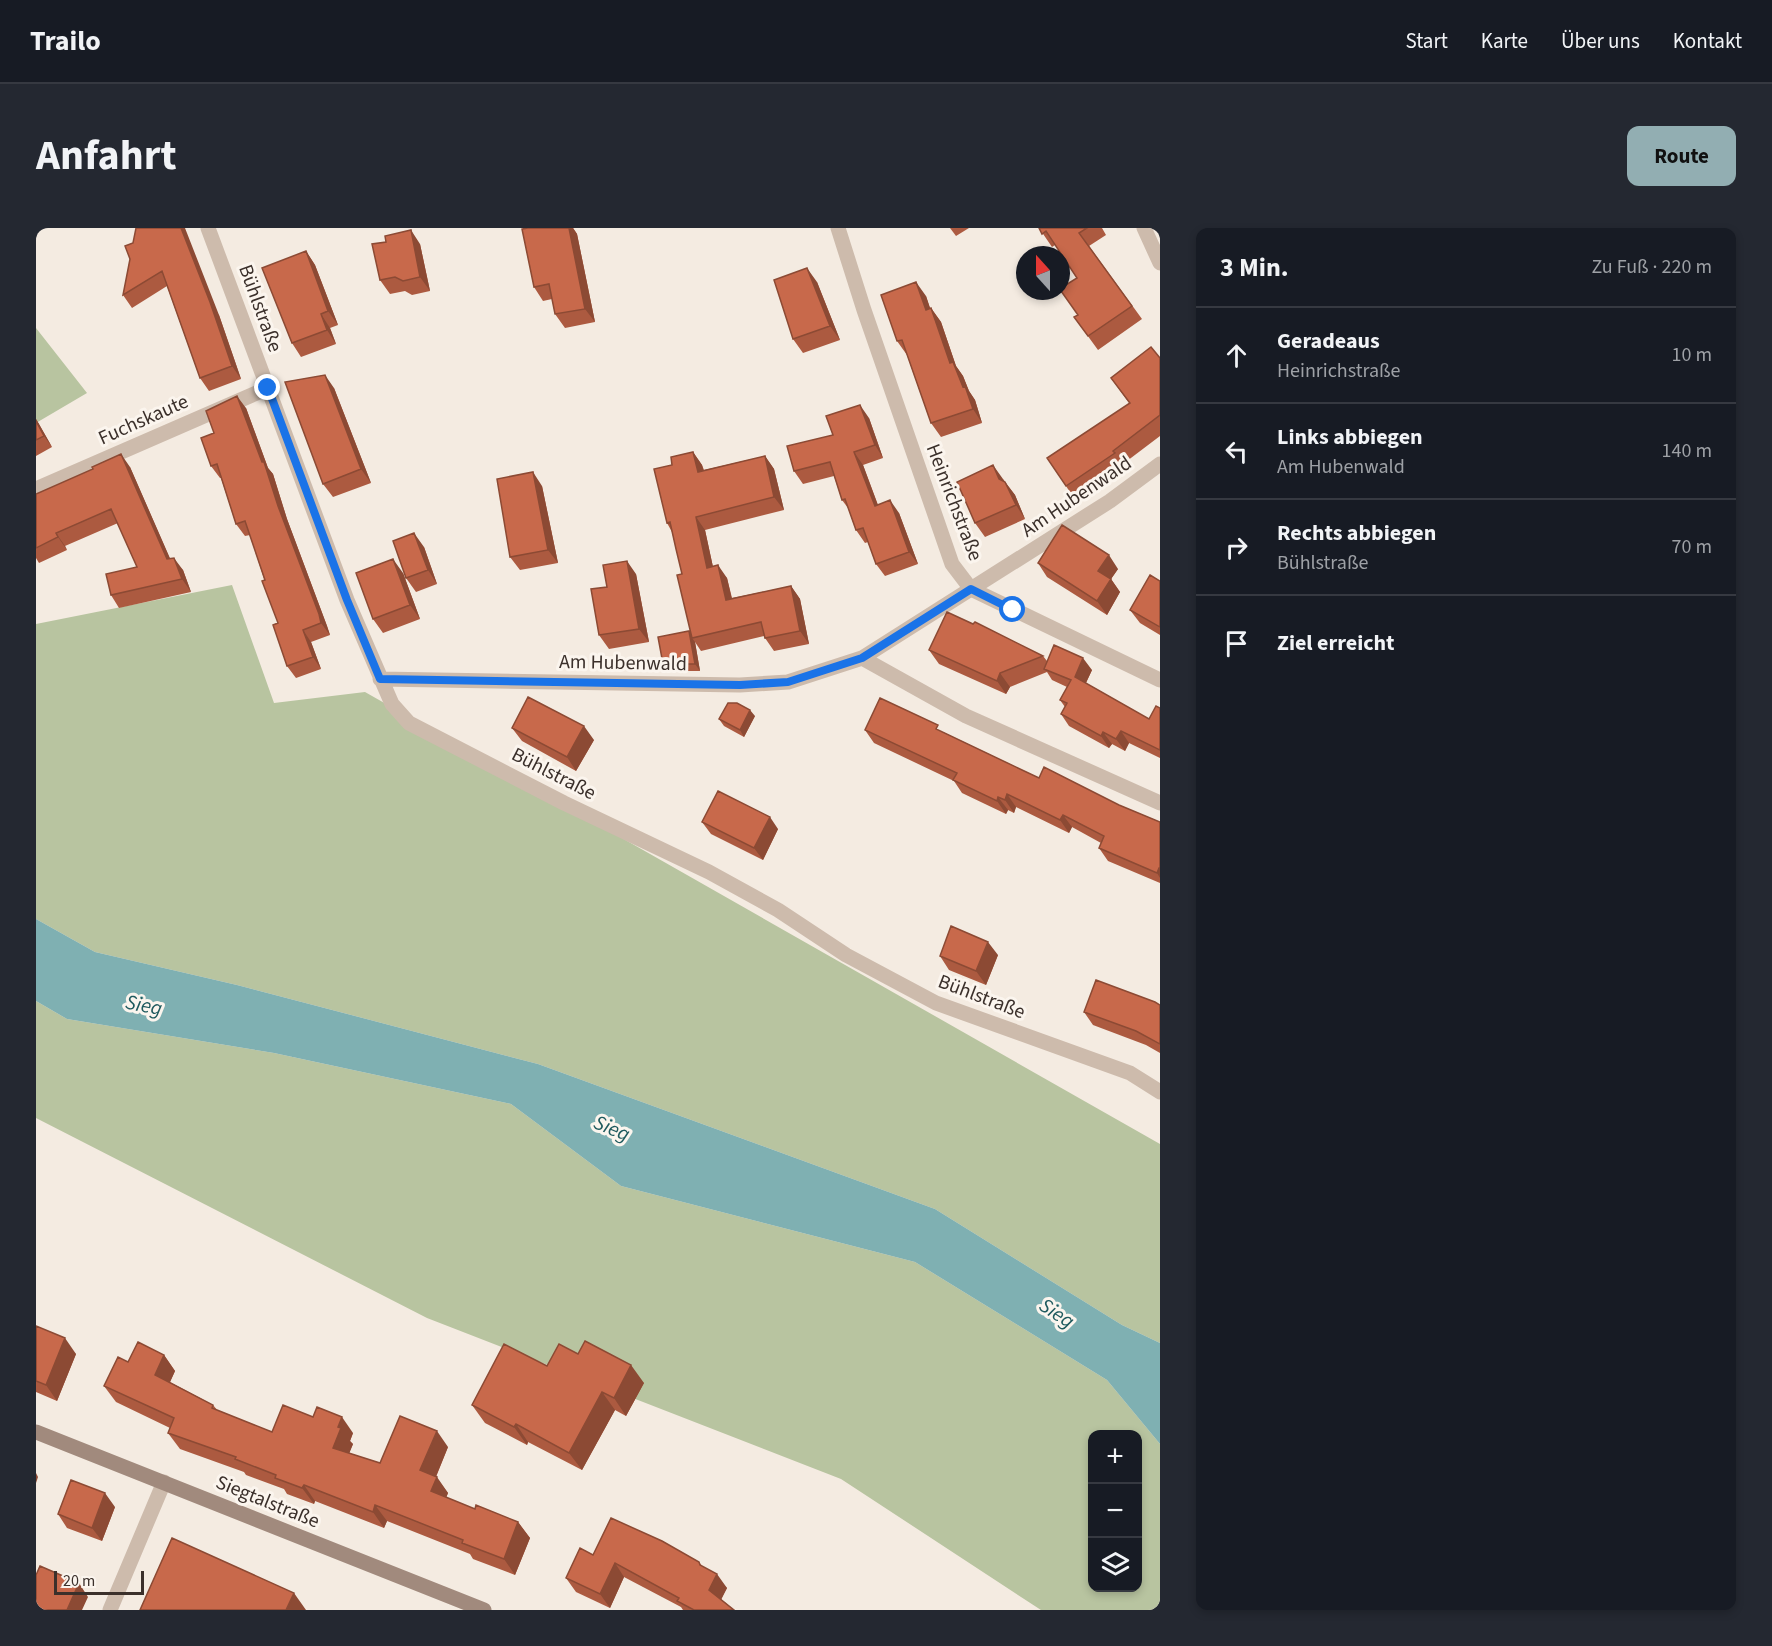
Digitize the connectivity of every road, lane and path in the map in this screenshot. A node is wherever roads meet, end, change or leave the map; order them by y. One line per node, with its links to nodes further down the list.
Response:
1 (208, 228): 5 (street, Bühlstraße)
2 (838, 228): 8 (street, Heinrichstraße)
3 (1144, 228): 4 (street)
4 (1160, 263)
5 (268, 388): 7 (street, Fuchskaute); 10 (street, Bühlstraße)
6 (1160, 464): 8 (street, Am Hubenwald)
7 (36, 489)
8 (971, 589): 9 (street, Am Hubenwald); 11 (street, Heinrichstraße)
9 (862, 658): 10 (street, Am Hubenwald); 12 (street)
10 (380, 679): 13 (street, Bühlstraße)
11 (1160, 680)
12 (1160, 803)
13 (1160, 1092)
14 (36, 1432): 15 (main road, Siegtalstraße)
15 (164, 1482): 16 (street); 17 (main road, Siegtalstraße)
16 (110, 1610)
17 (484, 1610)

